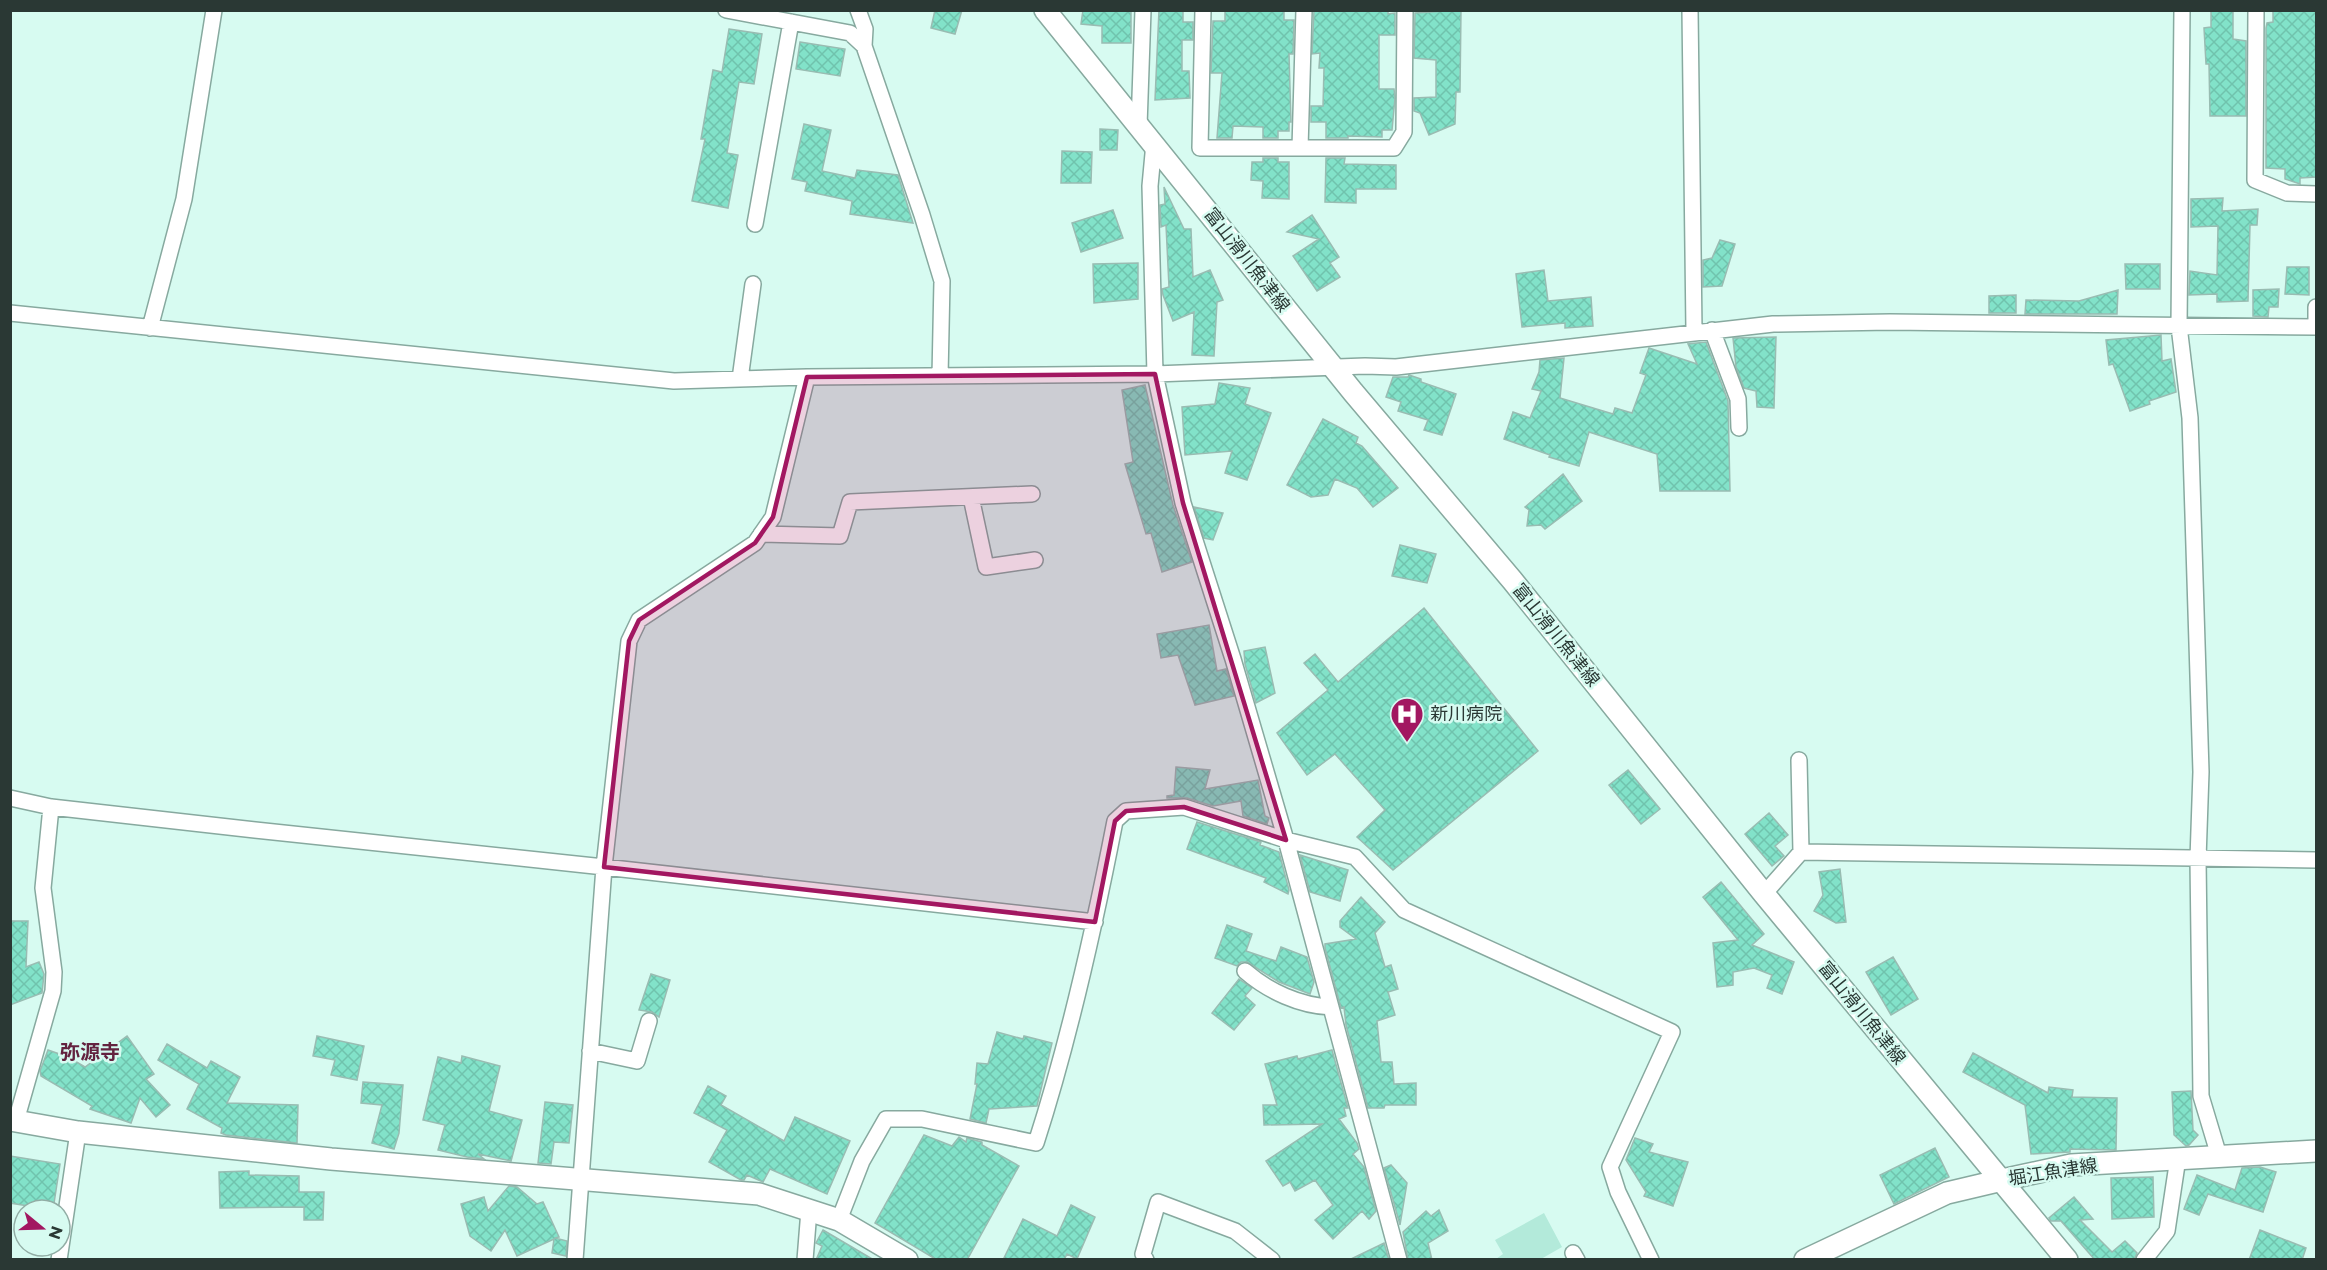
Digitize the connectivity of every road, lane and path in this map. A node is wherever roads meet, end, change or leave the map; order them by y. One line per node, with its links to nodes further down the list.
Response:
1 (214, 10): 24 (street)
2 (726, 10): 12 (street)
3 (858, 10): 13 (street)
4 (1045, 10): 14 (main road, 富山滑川魚津線)
5 (1143, 10): 14 (street)
6 (1203, 10): 16 (street)
7 (1304, 10): 16 (street)
8 (1405, 10): 16 (street)
9 (1690, 10): 26 (street)
10 (2182, 10): 22 (street)
11 (2256, 10): 17 (street)
12 (791, 22): 13 (street); 18 (street)
13 (864, 46): 29 (street)
14 (1139, 126): 15 (main road, 富山滑川魚津線)
15 (1154, 143): 27 (main road, 富山滑川魚津線); 28 (street)
16 (1300, 148)
17 (2316, 194)
18 (755, 224)
19 (753, 284): 31 (street)
20 (2316, 307): 23 (street)
21 (10, 313): 24 (street)
22 (2179, 326): 23 (street); 25 (street); 42 (street)
23 (2316, 327)
24 (150, 328): 31 (street)
25 (1712, 330): 26 (street); 32 (street)
26 (1694, 331): 27 (street)
27 (1332, 367): 28 (street); 45 (main road, 富山滑川魚津線)
28 (1155, 374): 29 (street); 40 (street)
29 (940, 376): 30 (street)
30 (807, 377): 31 (street); 35 (street)
31 (740, 379)
32 (1739, 428)
33 (1032, 494): 34 (street)
34 (972, 497): 35 (street); 36 (street)
35 (761, 534): 44 (street)
36 (1035, 560)
37 (1799, 760): 41 (street)
38 (10, 798): 39 (street)
39 (51, 807): 44 (street); 51 (street)
40 (1286, 840): 46 (street); 48 (street); 67 (street)
41 (1801, 852): 42 (street); 45 (street)
42 (2198, 859): 43 (street); 54 (street)
43 (2316, 860)
44 (604, 867): 46 (street); 50 (street)
45 (1764, 894): 57 (main road, 富山滑川魚津線)
46 (1095, 922): 59 (street)
47 (1245, 970): 48 (street)
48 (1331, 1007): 66 (street)
49 (650, 1021): 50 (street)
50 (590, 1051): 56 (street)
51 (13, 1121): 52 (main road)
52 (78, 1132): 56 (main road); 60 (street)
53 (2316, 1151): 54 (main road, 堀江魚津線)
54 (2219, 1156): 55 (main road, 堀江魚津線)
55 (2178, 1158): 57 (main road, 堀江魚津線); 70 (street)
56 (581, 1179): 58 (main road); 61 (street)
57 (2002, 1180): 68 (main road, 堀江魚津線); 69 (main road, 富山滑川魚津線)
58 (808, 1210): 59 (main road); 62 (street)
59 (839, 1220): 63 (main road)
60 (59, 1260)
61 (575, 1260)
62 (805, 1260)
63 (907, 1260)
64 (1146, 1260): 65 (street)
65 (1272, 1260)
66 (1399, 1260)
67 (1651, 1260)
68 (1805, 1260)
69 (2067, 1260)
70 (2144, 1260)

